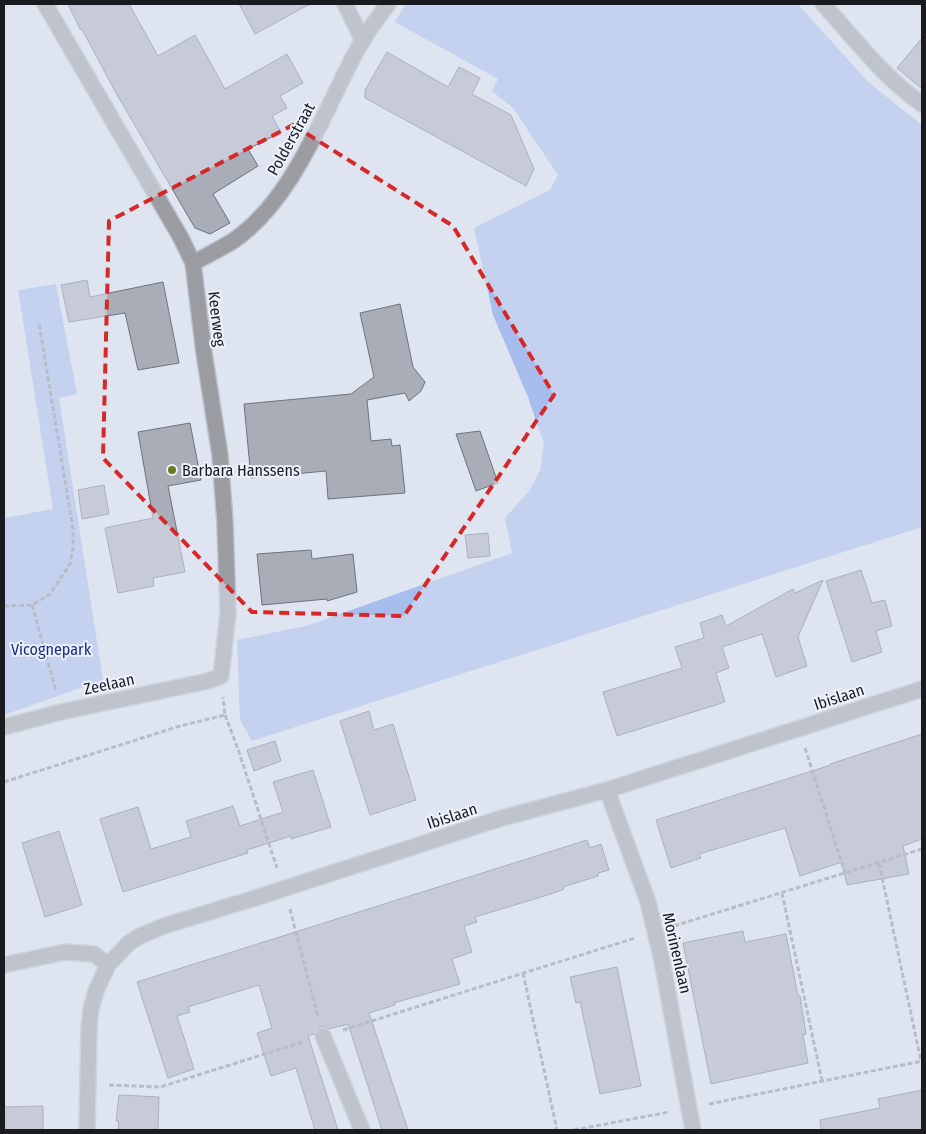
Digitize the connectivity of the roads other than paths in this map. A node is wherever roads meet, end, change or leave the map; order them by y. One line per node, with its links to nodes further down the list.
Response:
1 (45, 4): 7 (street, Keerweg)
2 (345, 4): 5 (street)
3 (388, 4): 5 (street, Polderstraat)
4 (823, 4): 6 (street)
5 (363, 41): 7 (street, Polderstraat)
6 (922, 104)
7 (193, 263): 8 (street, Keerweg)
8 (221, 676): 10 (street, Zeelaan)
9 (922, 689): 11 (street, Ibislaan)
10 (4, 727)
11 (607, 790): 13 (street, Ibislaan); 17 (street, Morinenlaan)
12 (4, 965): 13 (street)
13 (108, 965): 15 (street, Ibislaan)
14 (324, 1036): 16 (street)
15 (87, 1130)
16 (362, 1130)
17 (693, 1130)

